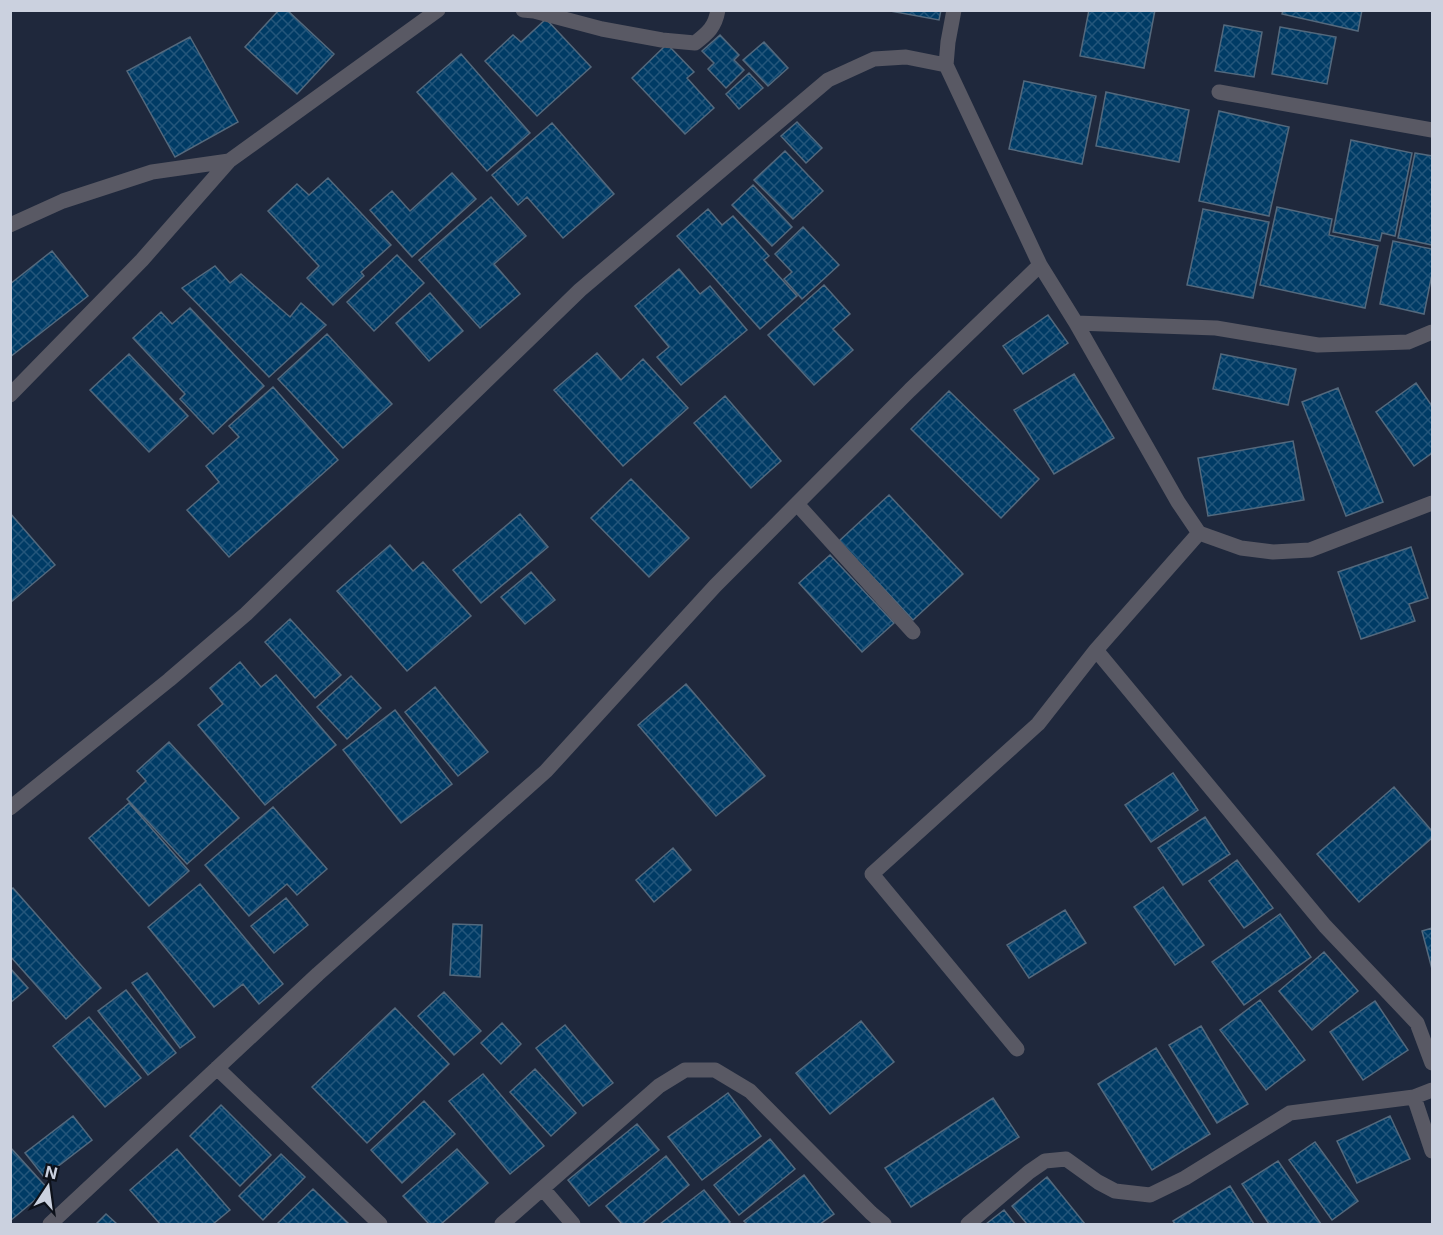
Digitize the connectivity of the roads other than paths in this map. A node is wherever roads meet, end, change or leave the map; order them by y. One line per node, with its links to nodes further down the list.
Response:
1 (438, 10): 8 (street)
2 (523, 10): 3 (street)
3 (718, 10)
4 (954, 10): 5 (street)
5 (946, 65): 10 (street); 19 (street)
6 (1219, 92): 7 (street)
7 (1432, 130)
8 (229, 161): 9 (street); 13 (street)
9 (10, 225)
10 (1040, 265): 11 (street); 15 (street)
11 (1076, 322): 12 (street); 16 (street)
12 (1432, 332)
13 (10, 395)
14 (1432, 503): 16 (street)
15 (797, 504): 17 (street); 22 (street)
16 (1199, 533): 18 (street)
17 (913, 632)
18 (1096, 650): 20 (street); 21 (street)
19 (10, 808)
20 (1017, 1049)
21 (1432, 1063)
22 (216, 1068): 27 (street); 28 (street)
23 (1432, 1090): 24 (street)
24 (1413, 1097): 25 (street); 32 (street)
25 (1432, 1151)
26 (543, 1189): 29 (street); 30 (street); 31 (street)
27 (50, 1224)
28 (380, 1224)
29 (502, 1224)
30 (573, 1224)
31 (884, 1224)
32 (968, 1224)

